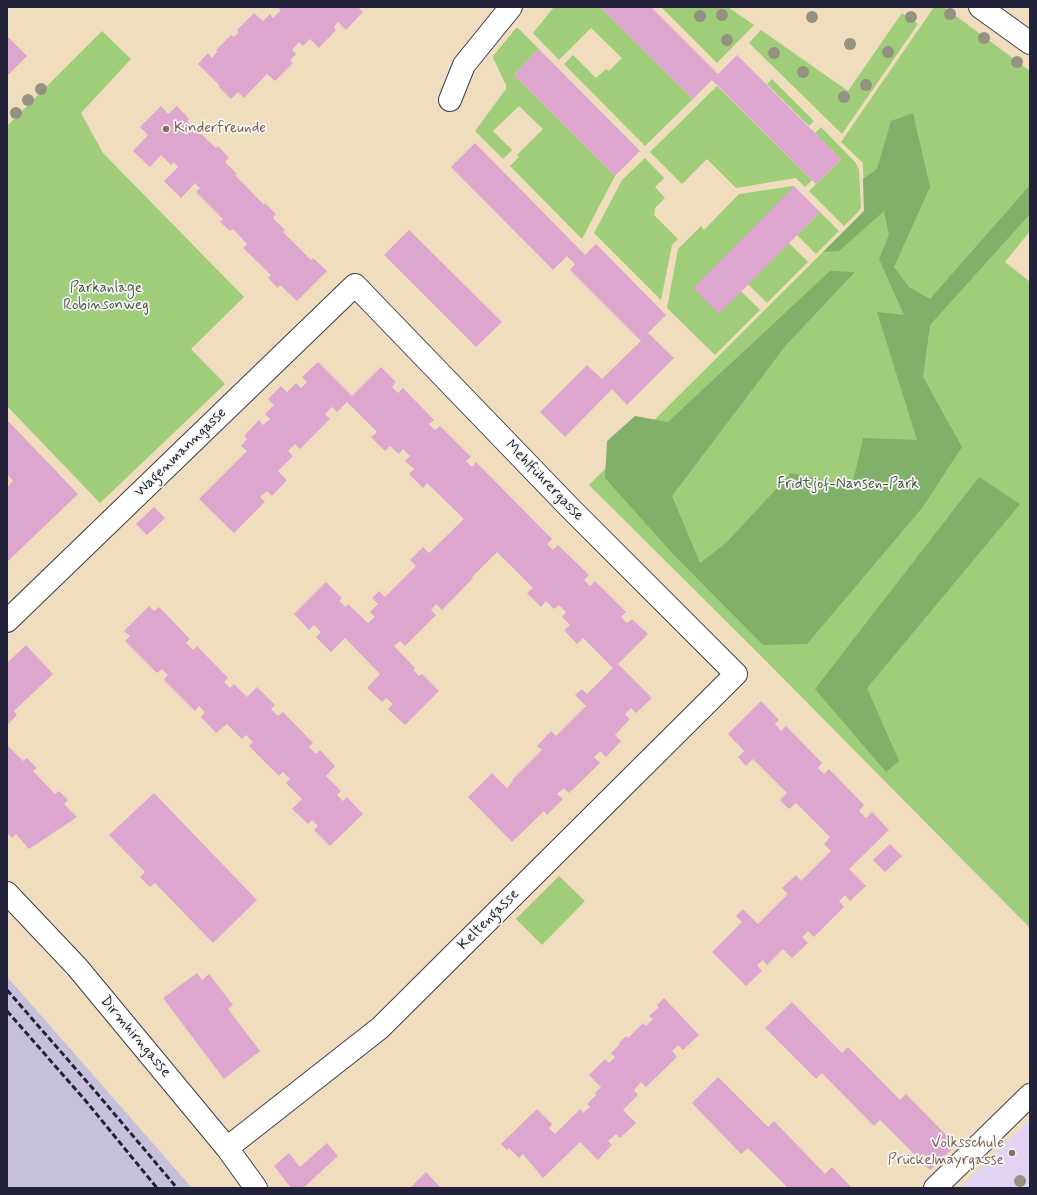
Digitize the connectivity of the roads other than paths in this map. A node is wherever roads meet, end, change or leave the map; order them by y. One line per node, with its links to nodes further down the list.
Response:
1 (511, 7): 4 (street)
2 (980, 7): 3 (street)
3 (1030, 43)
4 (450, 100)
5 (356, 285): 6 (street, Wagenmanngasse); 7 (street, Mehlführergasse)
6 (7, 621)
7 (736, 674): 10 (street, Keltengasse)
8 (7, 893): 10 (street, Dirmhirngasse)
9 (1030, 1095): 12 (street)
10 (227, 1148): 11 (street, Dirmhirngasse)
11 (256, 1188)
12 (935, 1188)

